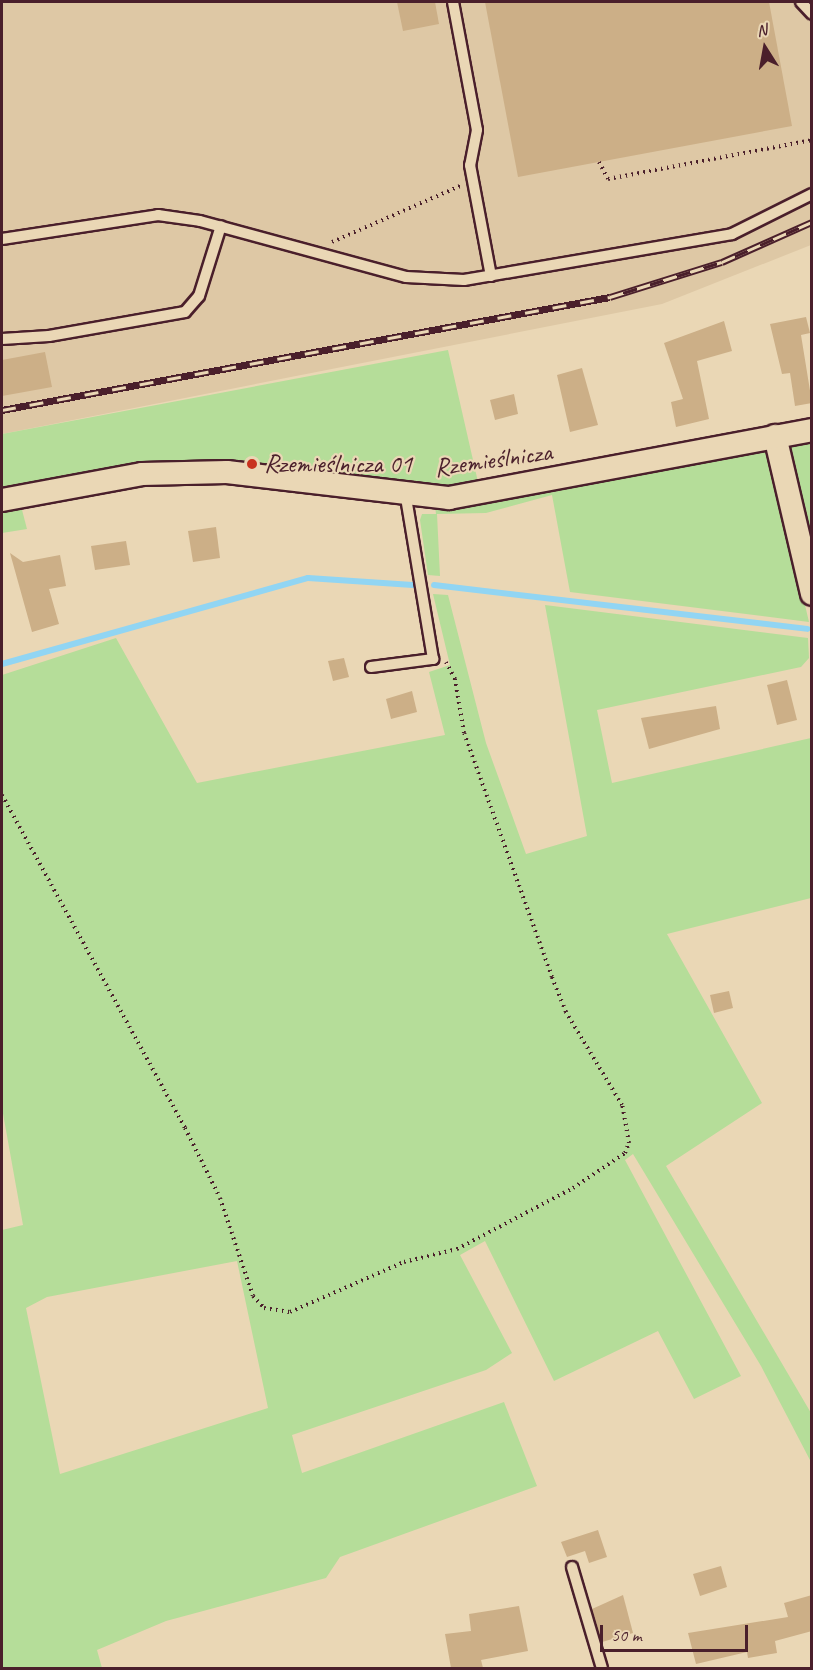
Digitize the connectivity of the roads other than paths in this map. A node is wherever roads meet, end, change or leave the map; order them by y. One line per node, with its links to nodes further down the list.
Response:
1 (453, 2): 7 (lane)
2 (801, 2): 3 (lane)
3 (812, 14)
4 (812, 194): 7 (lane)
5 (221, 226): 6 (lane); 7 (lane); 8 (lane)
6 (2, 239)
7 (491, 276)
8 (2, 339)
9 (812, 430): 10 (street, Rzemieślnicza)
10 (775, 436): 11 (street, Rzemieślnicza); 13 (street)
11 (406, 497): 12 (street, Rzemieślnicza); 14 (lane)
12 (2, 500)
13 (812, 594)
14 (370, 667)
15 (572, 1567): 16 (lane)
16 (602, 1668)

